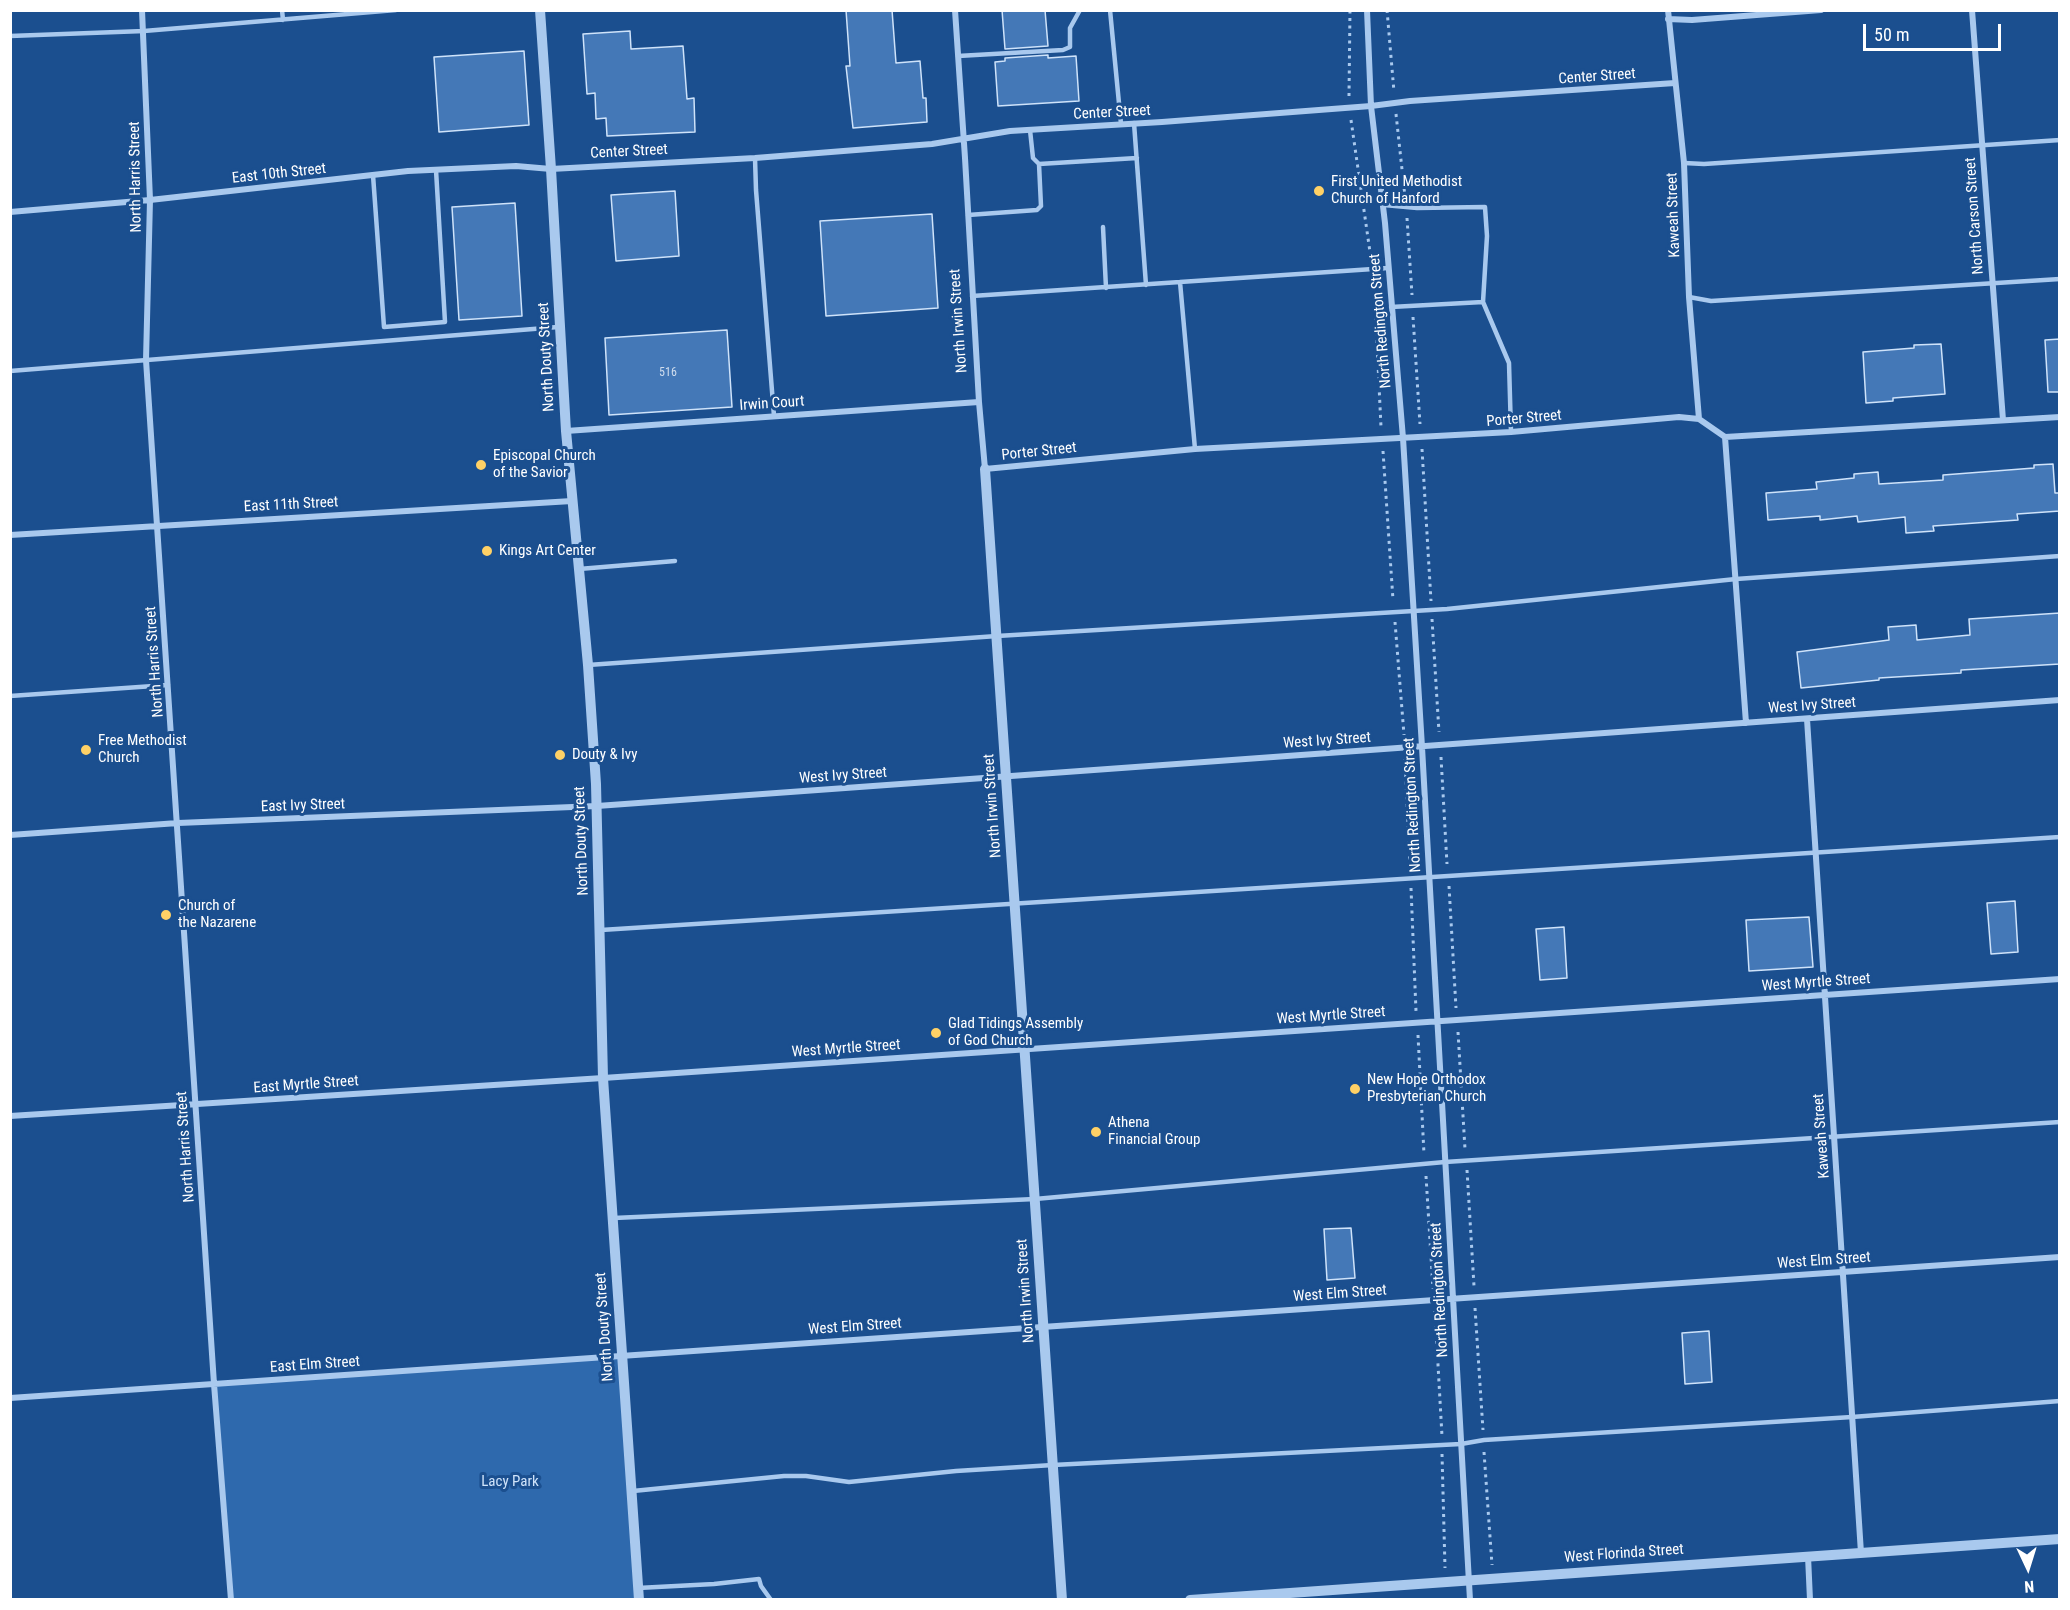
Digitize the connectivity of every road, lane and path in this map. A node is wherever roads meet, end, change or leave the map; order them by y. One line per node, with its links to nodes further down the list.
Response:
1 (142, 10): 16 (street, North Harris Street)
2 (282, 10): 14 (lane)
3 (396, 10): 14 (lane)
4 (540, 10): 33 (street, North Douty Street)
5 (955, 10): 18 (street, North Irwin Street)
6 (1080, 10): 18 (lane)
7 (1110, 10): 24 (lane)
8 (1350, 10): 21 (path)
9 (1367, 10): 22 (street, North Redington Street)
10 (1387, 10): 20 (path)
11 (1668, 10): 15 (street, Kaweah Street)
12 (1821, 10): 15 (street)
13 (1972, 10): 28 (street, North Carson Street)
14 (283, 20): 16 (lane)
15 (1668, 20): 19 (street, Kaweah Street)
16 (144, 31): 17 (lane); 36 (street, North Harris Street)
17 (10, 36)
18 (958, 56): 26 (street, North Irwin Street)
19 (1676, 83): 20 (street, Center Street); 31 (street, Kaweah Street)
20 (1394, 103): 22 (street, Center Street); 38 (path)
21 (1348, 106): 22 (street, Center Street); 23 (street, Center Street); 43 (path)
22 (1371, 106): 37 (street, North Redington Street)
23 (1134, 123): 24 (street, Center Street); 30 (lane)
24 (1121, 124): 25 (street, Center Street)
25 (1030, 130): 26 (street, Center Street); 32 (lane)
26 (964, 138): 29 (street, Center Street); 40 (street, North Irwin Street)
27 (2060, 140): 28 (lane)
28 (1983, 146): 31 (lane); 46 (street, North Carson Street)
29 (755, 158): 33 (street, Center Street); 58 (lane)
30 (1137, 158): 32 (lane); 47 (lane)
31 (1684, 163): 50 (street, Kaweah Street)
32 (1039, 164): 40 (lane)
33 (551, 169): 34 (street, East 10th Street); 54 (street, North Douty Street)
34 (436, 170): 35 (street, East 10th Street); 35 (lane)
35 (373, 175): 36 (street, East 10th Street)
36 (150, 200): 39 (street, East 10th Street); 55 (street, North Harris Street)
37 (1384, 205): 38 (lane); 42 (street, North Redington Street)
38 (1406, 207): 51 (lane); 52 (path)
39 (10, 212)
40 (968, 215): 49 (street, North Irwin Street)
41 (1103, 227): 48 (lane)
42 (1388, 268): 43 (lane); 53 (street, North Redington Street)
43 (1373, 270): 45 (lane); 67 (path)
44 (2060, 279): 46 (lane)
45 (1180, 282): 47 (lane); 68 (lane)
46 (1992, 284): 50 (lane); 61 (street, North Carson Street)
47 (1146, 285): 48 (lane)
48 (1106, 288): 49 (lane)
49 (972, 296): 57 (street, North Irwin Street)
50 (1689, 297): 60 (street, Kaweah Street)
51 (1483, 302): 52 (lane); 63 (lane)
52 (1412, 306): 53 (lane); 66 (path)
53 (1391, 307): 65 (street, North Redington Street)
54 (561, 326): 55 (lane); 62 (street, North Douty Street)
55 (146, 360): 56 (lane); 71 (street, North Harris Street)
56 (10, 371)
57 (979, 402): 58 (street, Irwin Court); 69 (street, North Irwin Street)
58 (774, 416): 62 (street, Irwin Court)
59 (2060, 417): 61 (street)
60 (1699, 419): 63 (street, Porter Street); 64 (street)
61 (2003, 420): 64 (street)
62 (566, 431): 70 (street, North Douty Street)
63 (1511, 432): 66 (street, Porter Street)
64 (1725, 437): 76 (street)
65 (1403, 438): 66 (street, Porter Street); 67 (street, Porter Street); 79 (street, North Redington Street)
66 (1421, 438): 77 (path)
67 (1382, 440): 68 (street, Porter Street); 78 (path)
68 (1195, 449): 69 (street, Porter Street)
69 (985, 469): 80 (street, North Irwin Street)
70 (572, 501): 71 (street, East 11th Street); 75 (street, North Douty Street)
71 (158, 525): 72 (street, East 11th Street); 82 (street, North Harris Street)
72 (10, 535)
73 (2060, 556): 76 (lane)
74 (675, 561): 75 (lane)
75 (579, 569): 81 (street, North Douty Street)
76 (1736, 579): 77 (lane); 86 (street)
77 (1432, 610): 79 (lane); 87 (path)
78 (1394, 611): 79 (lane); 80 (lane); 89 (path)
79 (1414, 611): 88 (street, North Redington Street)
80 (997, 636): 81 (lane); 90 (street, North Irwin Street)
81 (588, 665): 91 (street, North Douty Street)
82 (168, 685): 83 (lane); 92 (street, North Harris Street)
83 (10, 696)
84 (2060, 700): 85 (street, West Ivy Street)
85 (1807, 718): 86 (street, West Ivy Street); 95 (street, Kaweah Street)
86 (1746, 723): 87 (street, West Ivy Street)
87 (1440, 746): 88 (street, West Ivy Street); 96 (path)
88 (1422, 747): 89 (street, West Ivy Street); 98 (street, North Redington Street)
89 (1405, 748): 90 (street, West Ivy Street); 97 (path)
90 (1006, 777): 91 (street, West Ivy Street); 99 (street, North Irwin Street)
91 (597, 806): 92 (street, East Ivy Street); 100 (street, North Douty Street)
92 (178, 823): 93 (street, East Ivy Street); 108 (street, North Harris Street)
93 (10, 835)
94 (2060, 837): 95 (lane)
95 (1815, 853): 96 (lane); 102 (street, Kaweah Street)
96 (1448, 876): 98 (lane); 103 (path)
97 (1411, 878): 98 (lane); 99 (lane); 105 (path)
98 (1429, 878): 104 (street, North Redington Street)
99 (1015, 904): 100 (lane); 106 (street, North Irwin Street)
100 (600, 930): 107 (street, North Douty Street)
101 (2060, 979): 102 (street, West Myrtle Street)
102 (1824, 995): 103 (street, West Myrtle Street); 111 (street, Kaweah Street)
103 (1457, 1020): 104 (street, West Myrtle Street); 112 (path)
104 (1436, 1021): 105 (street, West Myrtle Street); 113 (street, North Redington Street)
105 (1417, 1022): 106 (street, West Myrtle Street); 114 (path)
106 (1025, 1049): 107 (street, West Myrtle Street); 115 (street, North Irwin Street)
107 (603, 1078): 108 (street, East Myrtle Street); 116 (street, North Douty Street)
108 (195, 1104): 109 (street, East Myrtle Street); 124 (street, North Harris Street)
109 (10, 1116)
110 (2060, 1122): 111 (lane)
111 (1834, 1138): 112 (lane); 118 (street, Kaweah Street)
112 (1466, 1160): 113 (lane); 119 (path)
113 (1444, 1162): 114 (lane); 120 (street, North Redington Street)
114 (1425, 1164): 115 (lane); 121 (path)
115 (1035, 1199): 116 (lane); 122 (street, North Irwin Street)
116 (613, 1218): 123 (street, North Douty Street)
117 (2060, 1257): 118 (street, West Elm Street)
118 (1842, 1272): 119 (street, West Elm Street); 127 (street, Kaweah Street)
119 (1474, 1297): 120 (street, West Elm Street); 128 (path)
120 (1452, 1298): 121 (street, West Elm Street); 130 (street, North Redington Street)
121 (1434, 1300): 122 (street, West Elm Street); 129 (path)
122 (1044, 1326): 123 (street, West Elm Street); 131 (street, North Irwin Street)
123 (621, 1355): 124 (street, East Elm Street); 132 (street, North Douty Street)
124 (214, 1384): 125 (street, East Elm Street); 140 (street, North Harris Street)
125 (10, 1398)
126 (2060, 1401): 127 (lane)
127 (1852, 1417): 128 (lane); 134 (street, Kaweah Street)
128 (1484, 1440): 130 (lane); 136 (path)
129 (1442, 1444): 130 (lane); 131 (lane); 138 (path)
130 (1461, 1444): 137 (street, North Redington Street)
131 (1053, 1465): 132 (lane); 142 (street, North Irwin Street)
132 (631, 1491): 139 (street, North Douty Street)
133 (2060, 1539): 134 (street, West Florinda Street)
134 (1861, 1553): 135 (street, West Florinda Street)
135 (1808, 1556): 136 (street, West Florinda Street); 145 (street)
136 (1492, 1578): 137 (street, West Florinda Street)
137 (1469, 1580): 138 (street, West Florinda Street); 144 (street, North Redington Street)
138 (1446, 1582): 143 (street, West Florinda Street)
139 (639, 1594): 141 (lane)
140 (231, 1599)
141 (771, 1599)
142 (1062, 1599)
143 (1190, 1599)
144 (1470, 1599)
145 (1810, 1599)

